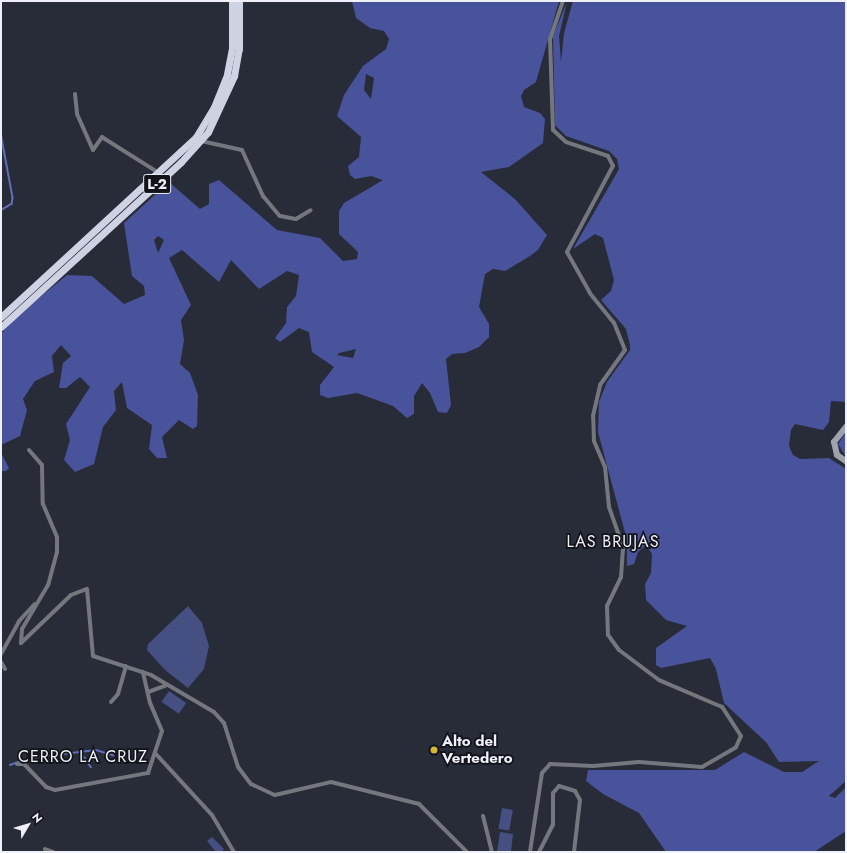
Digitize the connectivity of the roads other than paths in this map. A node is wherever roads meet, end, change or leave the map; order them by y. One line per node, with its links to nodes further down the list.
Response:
1 (232, 1): 6 (highway, L-2)
2 (239, 1): 5 (highway, L-2)
3 (563, 1): 30 (street)
4 (75, 94): 6 (street)
5 (201, 141): 7 (street); 9 (highway, L-2)
6 (159, 173): 8 (highway, L-2)
7 (311, 210)
8 (1, 316)
9 (1, 327)
10 (846, 427): 12 (main road)
11 (29, 450): 13 (street)
12 (846, 461)
13 (36, 603): 14 (street); 16 (street)
14 (1, 654)
15 (1, 662): 17 (street)
16 (126, 666): 18 (street); 21 (street)
17 (5, 669)
18 (143, 672): 19 (street); 20 (street)
19 (168, 684): 20 (street); 28 (street)
20 (148, 692): 22 (street)
21 (111, 702)
22 (155, 753): 23 (street); 27 (street)
23 (17, 764)
24 (483, 816): 29 (street)
25 (45, 849): 26 (street)
26 (53, 852)
27 (234, 852)
28 (467, 852)
29 (492, 852)
30 (530, 852)
31 (539, 852): 32 (street)
32 (574, 852)

